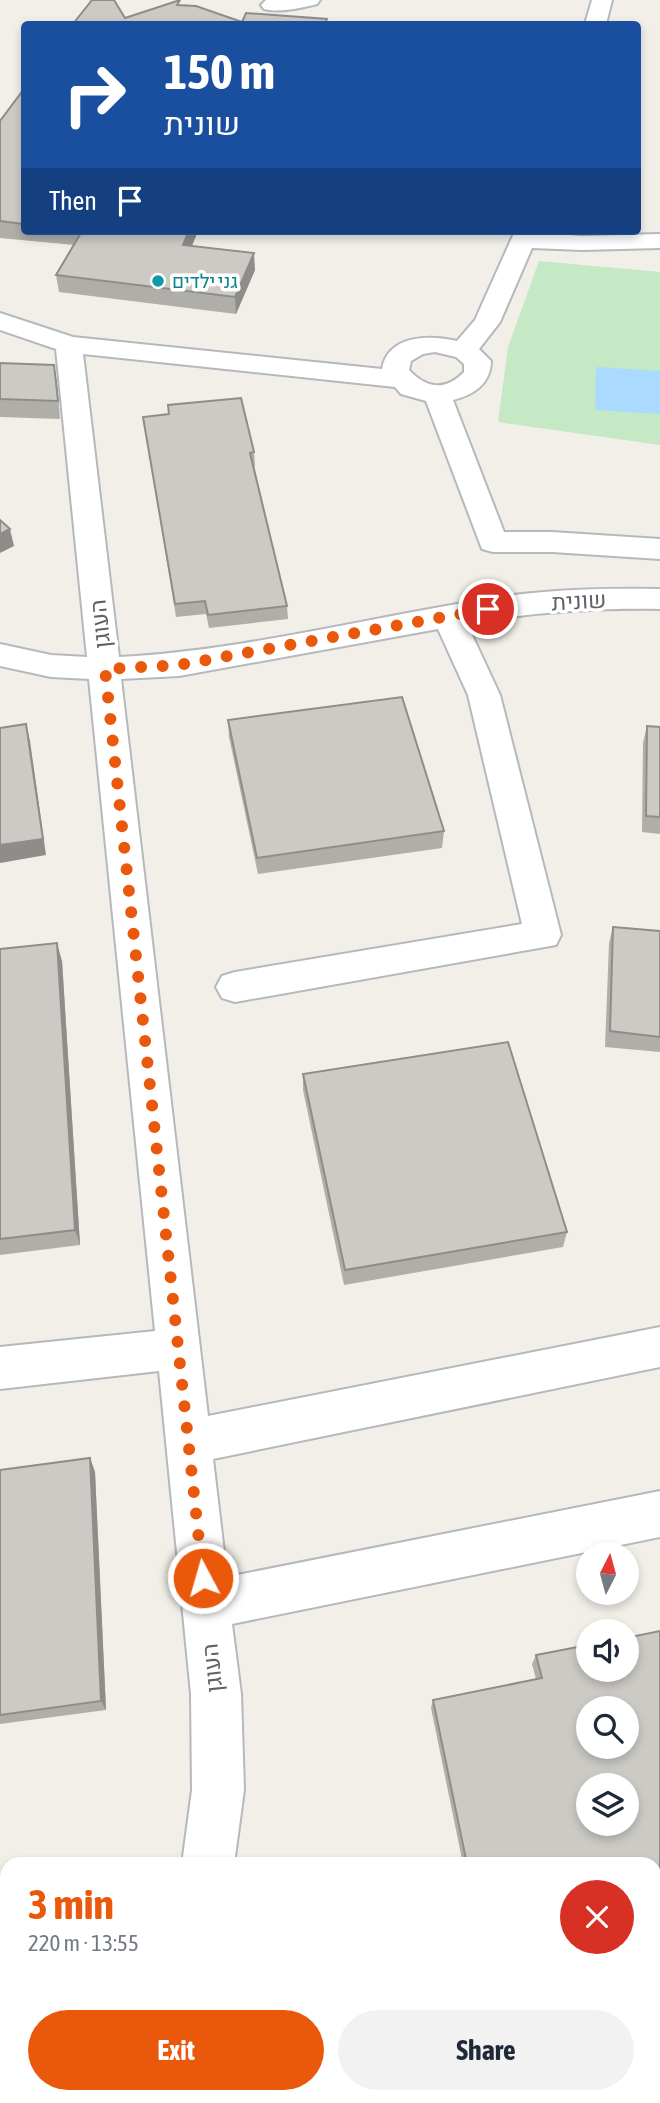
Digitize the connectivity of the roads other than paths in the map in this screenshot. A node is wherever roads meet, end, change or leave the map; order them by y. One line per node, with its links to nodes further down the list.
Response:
1 (310, 0): 3 (street)
2 (602, 0): 4 (street)
3 (271, 5)
4 (597, 21)
5 (525, 236): 6 (street); 9 (street)
6 (660, 241)
7 (0, 321): 8 (street)
8 (69, 345): 10 (street); 16 (street, העוגן)
9 (464, 350): 10 (street); 11 (street)
10 (399, 379): 11 (street)
11 (437, 393): 12 (street)
12 (660, 549)
13 (660, 599): 14 (street, שונית)
14 (448, 617): 16 (street, שונית); 17 (street)
15 (0, 655): 16 (street, שונית)
16 (105, 669): 19 (street, העוגן)
17 (235, 987)
18 (660, 1348): 21 (street)
19 (178, 1349): 20 (street); 21 (street, העוגן)
20 (0, 1368)
21 (188, 1442): 23 (street, העוגן)
22 (660, 1514): 23 (street)
23 (206, 1605): 24 (street, העוגן)
24 (209, 1857)

